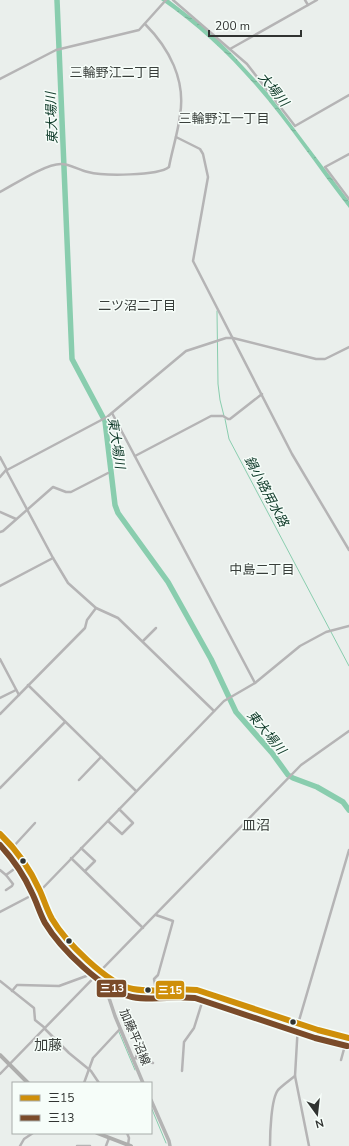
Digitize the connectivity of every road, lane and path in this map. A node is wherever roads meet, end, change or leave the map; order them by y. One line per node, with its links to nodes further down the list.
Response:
1 (166, 0): 6 (street)
2 (173, 0): 7 (street)
3 (305, 0): 5 (street)
4 (317, 0): 5 (street)
5 (308, 5): 7 (street)
6 (145, 24): 8 (street); 10 (street)
7 (230, 49): 9 (street)
8 (0, 79)
9 (349, 95)
10 (176, 137): 12 (street); 14 (street)
11 (349, 154): 13 (street)
12 (0, 192)
13 (349, 199)
14 (233, 338): 15 (street); 16 (street); 17 (street)
15 (349, 347)
16 (262, 394): 18 (street); 27 (street)
17 (112, 413): 18 (street); 20 (street)
18 (135, 456): 35 (street)
19 (0, 457): 20 (street)
20 (6, 470): 22 (street); 23 (street)
21 (108, 473): 23 (street)
22 (0, 477)
23 (28, 510): 25 (street); 28 (street)
24 (0, 512): 25 (street)
25 (16, 520): 26 (street)
26 (0, 532)
27 (349, 550)
28 (53, 558): 29 (street); 30 (street)
29 (0, 586)
30 (96, 608): 33 (street); 36 (street)
31 (349, 626): 35 (street)
32 (156, 628): 33 (street)
33 (143, 642): 40 (street)
34 (0, 659): 37 (street)
35 (255, 683): 40 (street)
36 (28, 685): 38 (street); 42 (street)
37 (16, 690): 38 (street); 39 (street)
38 (19, 694): 41 (street)
39 (0, 698)
40 (214, 711): 47 (street)
41 (0, 714)
42 (65, 722): 44 (street); 46 (street)
43 (349, 731): 63 (street)
44 (101, 757): 45 (street); 47 (street)
45 (79, 780)
46 (0, 788)
47 (136, 791): 48 (street)
48 (119, 809): 49 (street); 49 (street)
49 (108, 821): 53 (street)
50 (35, 824): 52 (street)
51 (0, 834): 52 (street)
52 (13, 847): 56 (street)
53 (81, 848): 55 (street); 58 (street)
54 (349, 850): 71 (street)
55 (71, 858): 58 (street); 61 (street)
56 (22, 863): 59 (street); 61 (street)
57 (0, 870): 59 (street)
58 (85, 871): 64 (street)
59 (6, 875): 60 (street)
60 (6, 890)
61 (38, 891): 62 (street); 65 (street)
62 (0, 912)
63 (155, 915): 64 (street); 68 (street)
64 (143, 928): 65 (street)
65 (100, 972): 66 (street); 68 (main road, 加藤平沼線); 73 (main road, 加藤平沼線)
66 (94, 979): 69 (street); 72 (street)
67 (0, 981): 69 (street)
68 (156, 990): 70 (main road, 加藤平沼線)
69 (12, 991): 72 (street)
70 (205, 993): 71 (main road, 加藤平沼線); 82 (street)
71 (298, 1024): 74 (main road, 加藤平沼線); 84 (street)
72 (45, 1028): 80 (street); 81 (street)
73 (120, 1029): 77 (main road, 加藤平沼線); 81 (street)
74 (348, 1038): 78 (street)
75 (138, 1048): 77 (street)
76 (0, 1055): 80 (main road)
77 (135, 1058): 79 (street); 88 (main road, 加藤平沼線)
78 (341, 1060)
79 (153, 1063)
80 (10, 1064): 83 (street); 85 (main road)
81 (89, 1069): 86 (street); 87 (street)
82 (182, 1070)
83 (0, 1074)
84 (295, 1076): 100 (street); 101 (street)
85 (27, 1082)
86 (84, 1082)
87 (97, 1082)
88 (144, 1082)
89 (152, 1102): 99 (main road)
90 (32, 1134): 95 (street)
91 (99, 1134): 93 (main road)
92 (127, 1134): 94 (street)
93 (108, 1138): 94 (main road); 98 (street)
94 (130, 1145)
95 (20, 1146)
96 (77, 1146): 97 (street)
97 (90, 1146)
98 (106, 1146)
99 (170, 1146)
100 (270, 1146)
101 (309, 1146)

